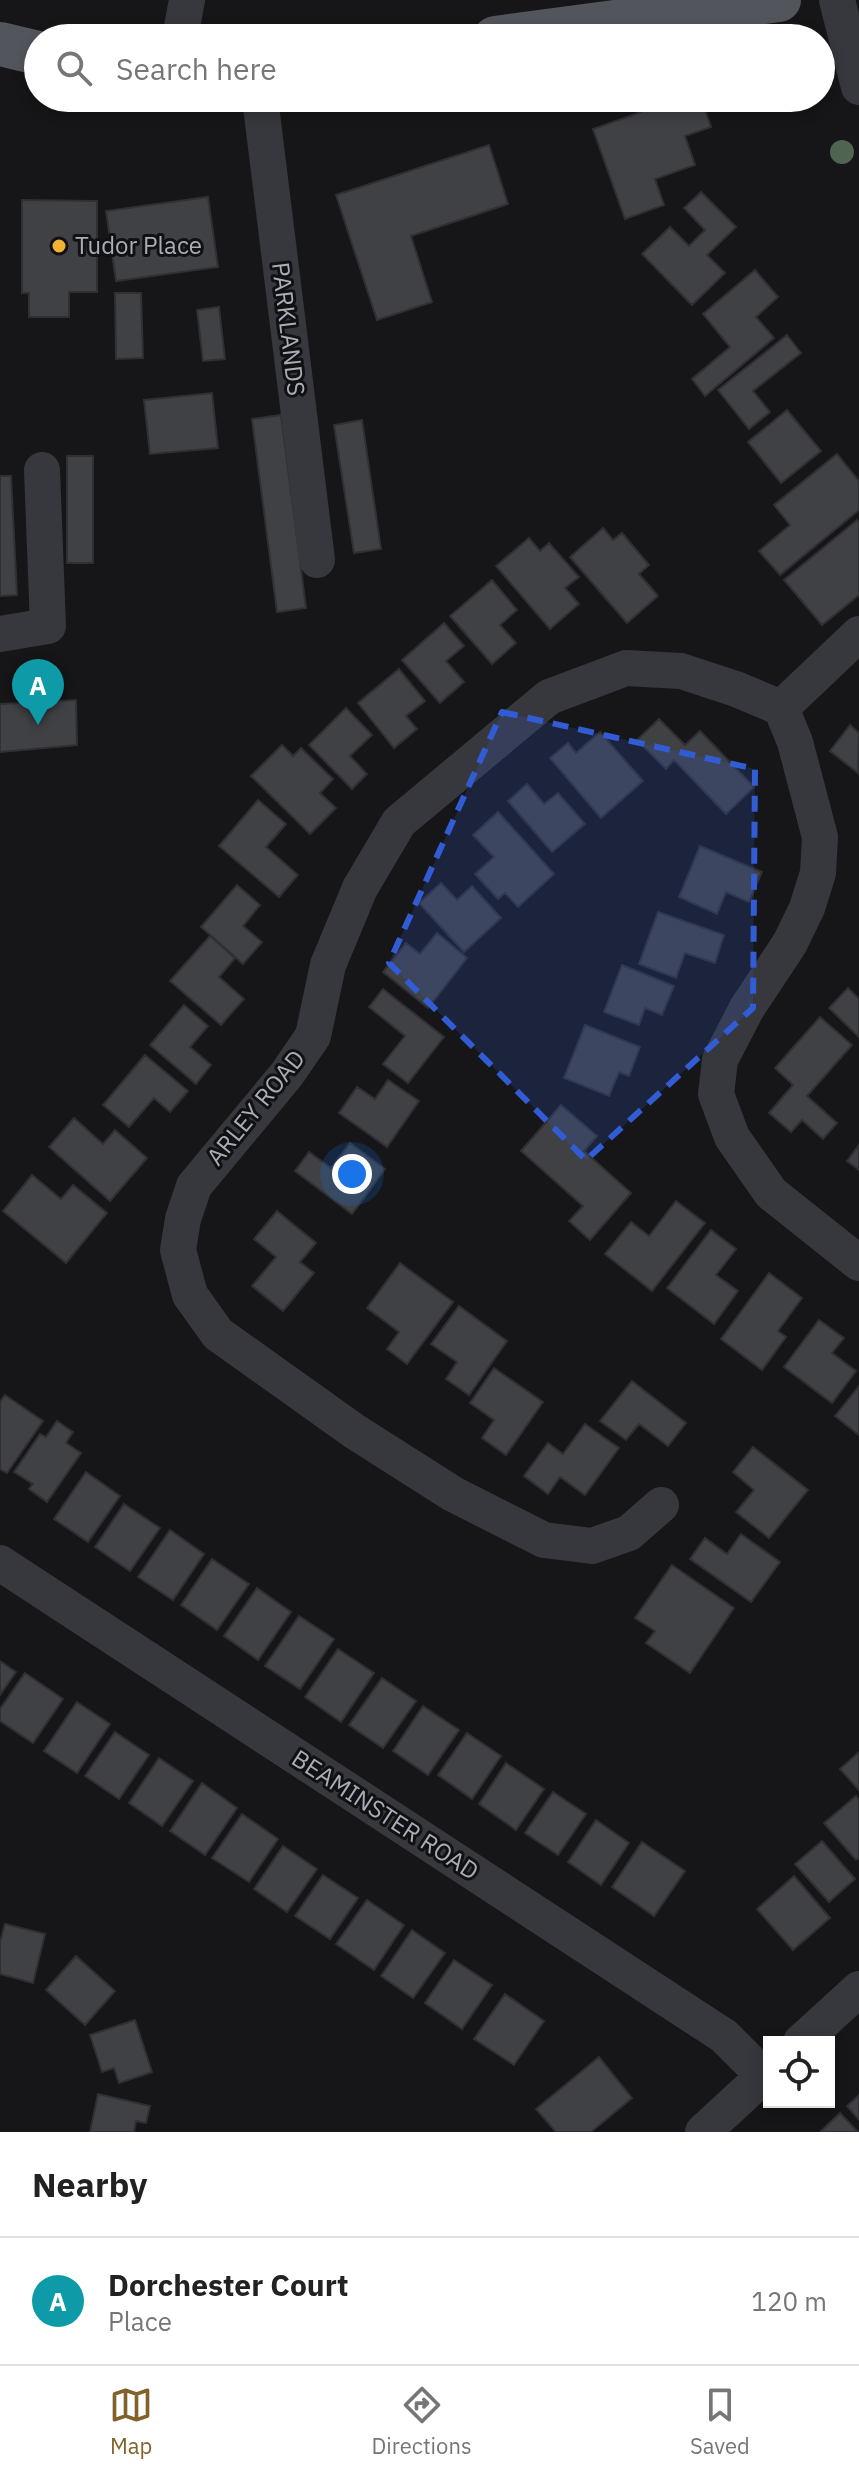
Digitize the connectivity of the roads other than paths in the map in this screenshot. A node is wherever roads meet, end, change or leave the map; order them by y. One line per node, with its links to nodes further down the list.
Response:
1 (187, 0): 4 (street)
2 (779, 0): 5 (main road)
3 (837, 0): 8 (street)
4 (183, 24)
5 (600, 24)
6 (0, 44): 7 (main road)
7 (24, 50)
8 (859, 87)
9 (262, 112): 11 (street, PARKLANDS)
10 (42, 470): 12 (street)
11 (317, 560)
12 (0, 634)
13 (859, 634): 14 (street)
14 (781, 708): 15 (street); 16 (street, ARLEY ROAD)
15 (859, 1263)
16 (661, 1505)
17 (0, 1563): 20 (street, BEAMINSTER ROAD)
18 (859, 1989): 19 (street)
19 (808, 2036)
20 (763, 2071)
21 (763, 2077): 22 (street)
22 (703, 2132)

